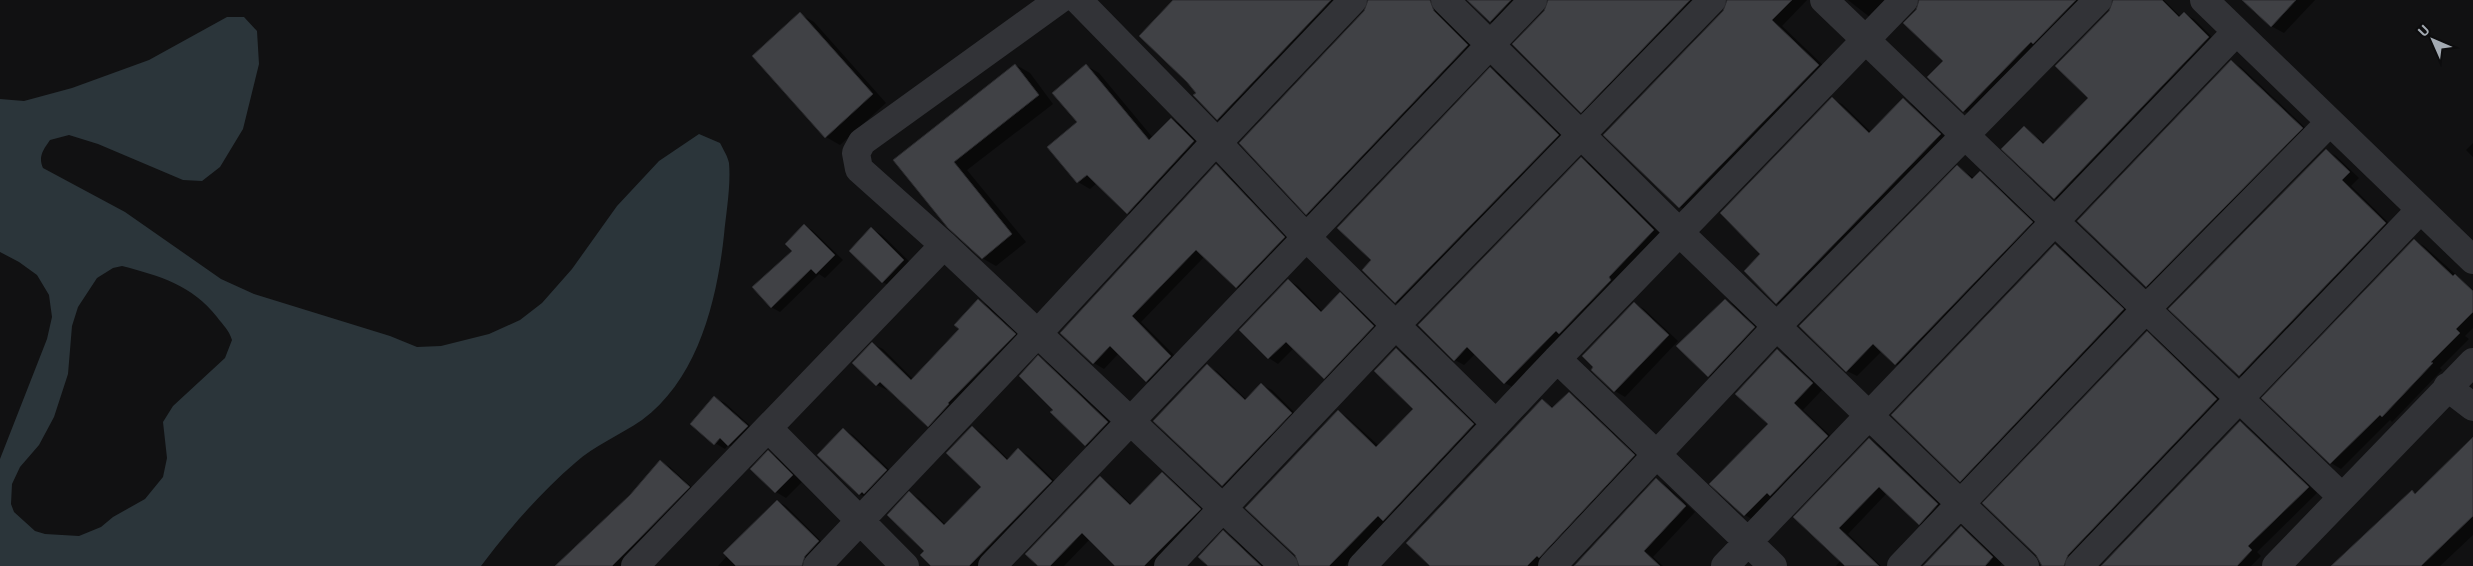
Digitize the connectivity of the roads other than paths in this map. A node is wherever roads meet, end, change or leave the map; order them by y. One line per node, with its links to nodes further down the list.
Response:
1 (1059, 0): 22 (street)
2 (1078, 0): 17 (street)
3 (1353, 0): 17 (street)
4 (1445, 0): 13 (street)
5 (1534, 0): 13 (street)
6 (1712, 0): 15 (street)
7 (1824, 0): 12 (street)
8 (1904, 0): 12 (street)
9 (2098, 0): 16 (street)
10 (2204, 0): 11 (street)
11 (2236, 32): 14 (street); 19 (street)
12 (1866, 39): 16 (street); 20 (street)
13 (1490, 45): 15 (street); 21 (street)
14 (2330, 122): 18 (street); 24 (street)
15 (1580, 134): 20 (street); 25 (street)
16 (1964, 134): 19 (street); 26 (street)
17 (1216, 141): 21 (street); 27 (street)
18 (2420, 210): 23 (street); 31 (street)
19 (2055, 220): 24 (street); 33 (street)
20 (1680, 233): 26 (street); 28 (street)
21 (1305, 236): 25 (street); 34 (street)
22 (944, 245): 27 (street); 36 (street)
23 (2473, 260)
24 (2147, 308): 31 (street); 39 (street)
25 (1396, 325): 35 (street); 40 (street)
26 (1777, 326): 33 (street); 37 (street)
27 (1038, 334): 34 (street); 41 (street)
28 (1557, 359): 35 (street); 37 (street)
29 (2473, 362): 30 (street)
30 (2447, 387): 32 (street); 38 (street)
31 (2239, 397): 38 (street); 55 (street)
32 (2473, 407)
33 (1869, 416): 39 (street); 42 (street)
34 (1132, 422): 40 (street); 46 (street)
35 (1496, 424): 49 (street)
36 (768, 428): 41 (street); 43 (street)
37 (1656, 454): 42 (street); 50 (street)
38 (2342, 497): 56 (street)
39 (1960, 504): 53 (street); 54 (street)
40 (1224, 508): 47 (street); 48 (street)
41 (860, 522): 44 (street); 45 (street)
42 (1748, 542): 51 (street); 52 (street)
43 (635, 566)
44 (817, 566)
45 (905, 566)
46 (992, 566)
47 (1168, 566)
48 (1284, 566)
49 (1362, 566)
50 (1552, 566)
51 (1725, 566)
52 (1773, 566)
53 (1901, 566)
54 (2025, 566)
55 (2079, 566)
56 (2276, 566)

